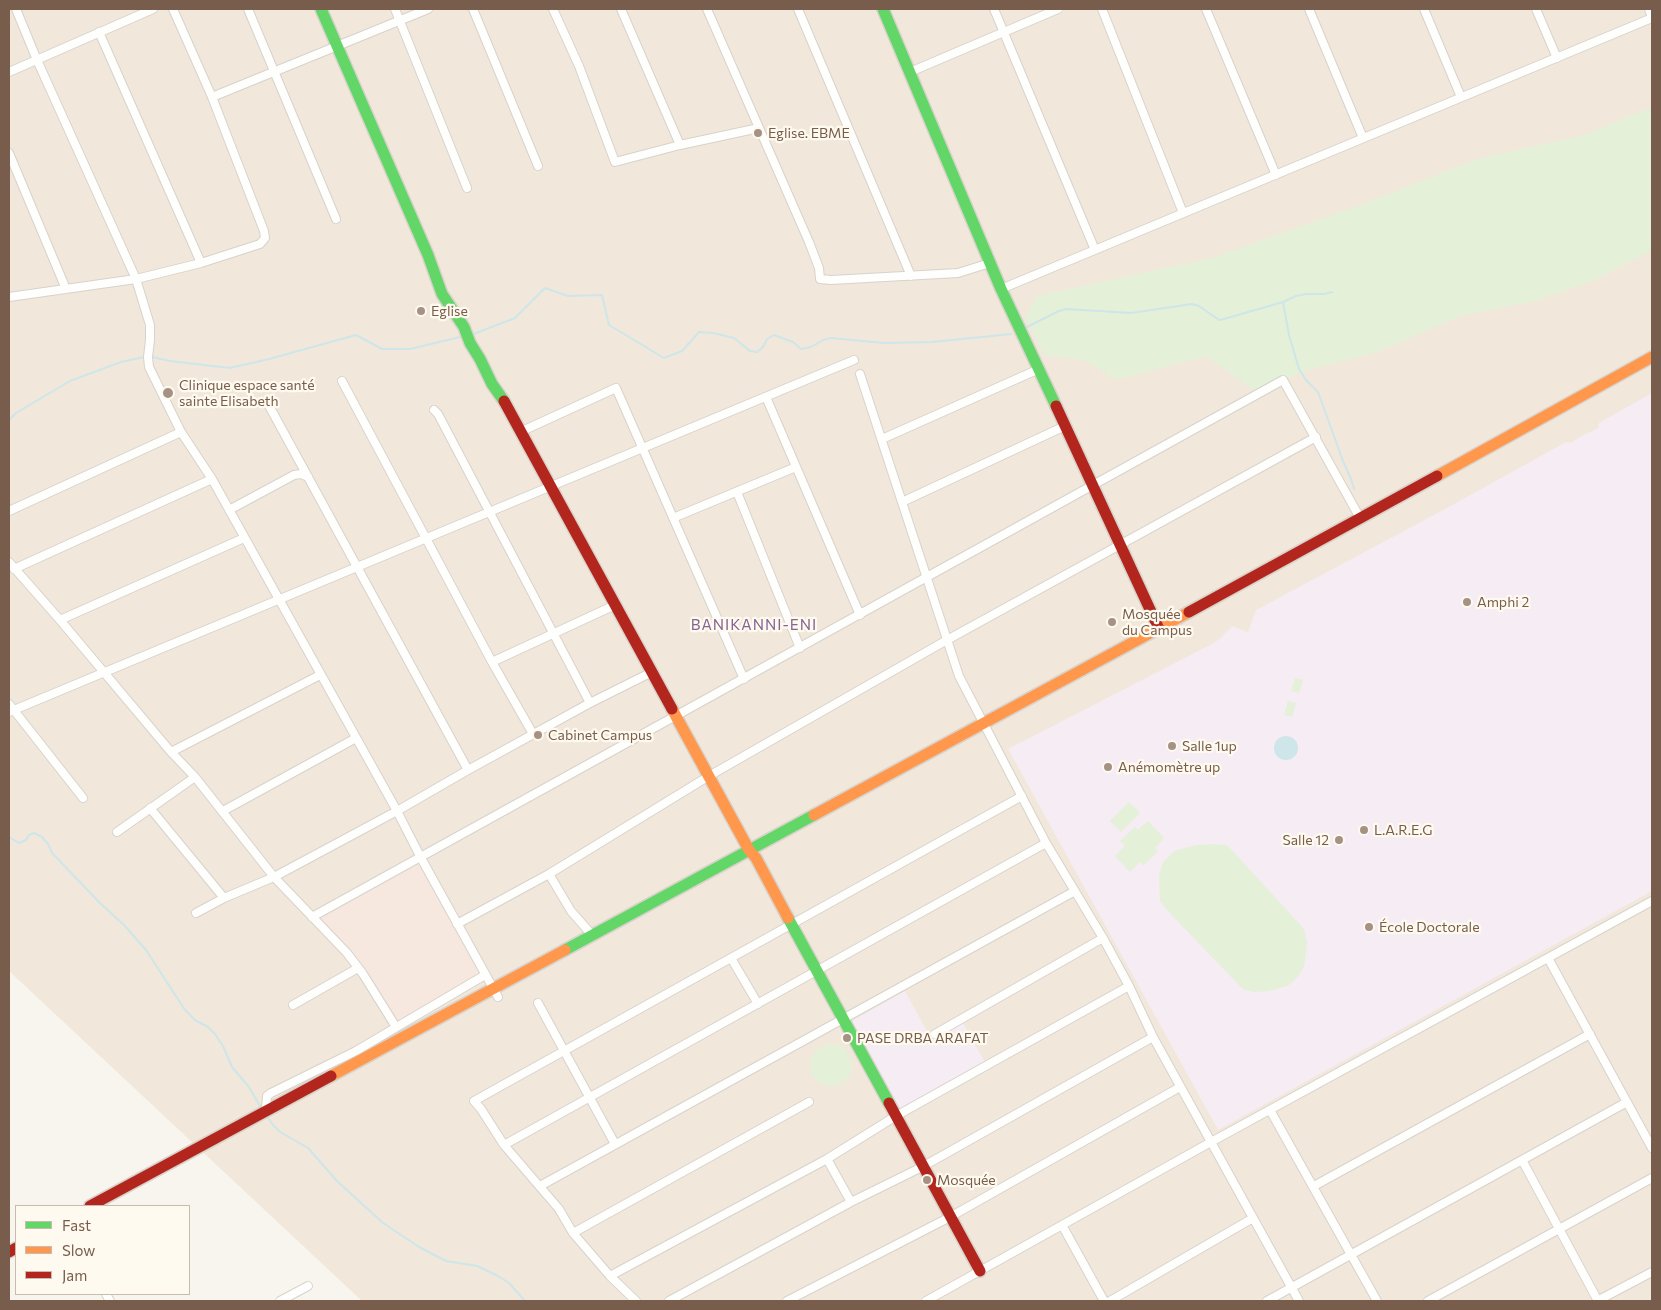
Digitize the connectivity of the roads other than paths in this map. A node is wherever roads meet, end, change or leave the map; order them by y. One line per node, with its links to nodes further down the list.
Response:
1 (16, 9): 28 (street)
2 (153, 9): 24 (street)
3 (174, 9): 32 (street)
4 (248, 9): 30 (street)
5 (321, 9): 26 (street)
6 (396, 9): 23 (street)
7 (428, 9): 23 (street)
8 (473, 9): 38 (street)
9 (553, 9): 36 (street)
10 (621, 9): 36 (street)
11 (798, 9): 46 (street)
12 (883, 9): 31 (street)
13 (994, 9): 25 (street)
14 (1058, 9): 25 (street)
15 (1102, 9): 41 (street)
16 (1206, 9): 39 (street)
17 (1309, 9): 35 (street)
18 (1424, 9): 33 (street)
19 (1536, 9): 27 (street)
20 (1649, 9): 22 (street)
21 (709, 10): 34 (street)
22 (1652, 18): 27 (street)
23 (400, 20): 26 (street); 40 (street)
24 (100, 32): 28 (street); 44 (street)
25 (1004, 32): 31 (street); 43 (street)
26 (337, 46): 30 (street); 61 (street)
27 (1557, 58): 33 (street)
28 (37, 60): 29 (street); 47 (street)
29 (9, 72)
30 (275, 72): 32 (street); 42 (street)
31 (910, 72): 45 (street)
32 (212, 97): 44 (street)
33 (1461, 98): 35 (street)
34 (759, 128): 36 (street); 46 (street)
35 (1364, 138): 39 (street)
36 (680, 145)
37 (9, 153): 48 (street)
38 (538, 166)
39 (1276, 174): 41 (street)
40 (467, 188)
41 (1183, 213): 43 (street)
42 (336, 219)
43 (1095, 250): 49 (street)
44 (200, 263): 47 (street)
45 (990, 263): 46 (street); 49 (street)
46 (911, 276)
47 (136, 279): 48 (street); 60 (street)
48 (66, 289): 50 (street)
49 (1001, 289): 53 (street)
50 (9, 296)
51 (1652, 357): 76 (street)
52 (854, 360): 56 (street)
53 (1039, 370): 59 (street); 63 (street)
54 (860, 374): 63 (street)
55 (342, 381): 78 (street)
56 (766, 397): 64 (street); 65 (street)
57 (267, 402): 66 (street)
58 (434, 410): 74 (street)
59 (1065, 426): 68 (street); 71 (street)
60 (181, 432): 67 (street); 73 (street)
61 (520, 432): 64 (street); 69 (street)
62 (1316, 437): 68 (street); 76 (street); 79 (street)
63 (882, 439): 71 (street)
64 (643, 448): 69 (street); 75 (street)
65 (796, 467): 70 (street); 85 (street)
66 (308, 477): 72 (street); 81 (street)
67 (212, 480): 72 (street); 80 (street)
68 (1093, 486): 79 (street); 82 (street)
69 (550, 487): 74 (street); 84 (street)
70 (737, 492): 75 (street); 90 (street)
71 (902, 502): 82 (street)
72 (229, 510): 77 (street)
73 (9, 511)
74 (490, 512): 78 (street); 88 (street)
75 (673, 518): 95 (street)
76 (1360, 518): 87 (street)
77 (244, 538): 83 (street); 86 (street)
78 (426, 538): 81 (street); 91 (street)
79 (1120, 545): 87 (street); 89 (street)
80 (11, 566): 86 (street)
81 (357, 567): 83 (street); 103 (street)
82 (927, 578): 85 (street); 89 (street)
83 (278, 600): 92 (street); 94 (street)
84 (615, 605): 88 (street); 93 (street)
85 (860, 615): 90 (street)
86 (60, 620): 92 (street)
87 (1159, 629): 99 (street)
88 (554, 633): 91 (street); 96 (street)
89 (948, 640): 99 (street); 104 (street)
90 (800, 648): 95 (street)
91 (492, 662): 100 (street)
92 (103, 672): 97 (street); 102 (street)
93 (652, 672): 96 (street); 98 (street)
94 (320, 675): 101 (street); 102 (street)
95 (744, 679): 98 (street)
96 (590, 703): 100 (street)
97 (10, 708): 107 (street)
98 (676, 717): 104 (street); 114 (street)
99 (983, 723): 106 (street); 113 (street)
100 (533, 734): 103 (street)
101 (356, 738): 109 (street); 110 (street)
102 (171, 752): 105 (street)
103 (468, 770): 110 (street)
104 (708, 776): 113 (street); 115 (street)
105 (195, 777): 108 (street); 109 (street)
106 (1022, 796): 112 (street); 123 (street)
107 (83, 798)
108 (150, 808): 111 (street); 118 (street)
109 (223, 811): 116 (street)
110 (397, 811): 114 (street); 116 (street)
111 (117, 832)
112 (1046, 843): 117 (street); 129 (street)
113 (749, 850): 123 (street); 124 (street)
114 (421, 858): 121 (street); 122 (street)
115 (549, 874): 122 (street); 124 (street)
116 (274, 877): 118 (street); 121 (street)
117 (1075, 891): 125 (street); 136 (street)
118 (224, 898): 120 (street)
119 (1652, 901): 127 (street)
120 (196, 913)
121 (312, 918): 128 (street)
122 (457, 924): 130 (street)
123 (792, 924): 126 (street); 129 (street)
124 (592, 934): 132 (street)
125 (1103, 938): 131 (street); 138 (street)
126 (730, 958): 134 (street); 141 (street)
127 (1548, 958): 139 (street); 147 (street)
128 (358, 968): 135 (street); 137 (street)
129 (817, 971): 134 (street); 136 (street)
130 (485, 975): 132 (street); 137 (street)
131 (1129, 986): 140 (street); 148 (street)
132 (495, 993): 146 (street)
133 (538, 1004): 141 (street)
134 (758, 1004): 143 (street)
135 (293, 1005)
136 (843, 1019): 148 (street); 150 (street)
137 (396, 1027): 146 (street)
138 (935, 1034)
139 (1590, 1034): 145 (street); 158 (street)
140 (1153, 1037): 142 (street); 155 (street)
141 (564, 1051): 143 (street); 151 (street)
142 (1180, 1087): 149 (street); 161 (street)
143 (590, 1098): 150 (street); 151 (street)
144 (808, 1102): 165 (street)
145 (1627, 1102): 152 (street); 154 (street)
146 (266, 1110): 160 (street)
147 (1270, 1110): 149 (street); 158 (street)
148 (896, 1116): 153 (street); 155 (street)
149 (1211, 1142): 162 (street); 163 (street)
150 (615, 1144): 157 (street)
151 (504, 1145): 157 (street)
152 (1652, 1148)
153 (827, 1159): 159 (street); 169 (street)
154 (1522, 1160): 164 (street); 166 (street)
155 (922, 1167): 159 (street); 161 (street)
156 (1652, 1178): 164 (street)
157 (540, 1186): 165 (street)
158 (1314, 1186): 166 (street)
159 (851, 1202): 174 (street)
160 (92, 1205)
161 (950, 1217): 167 (street); 175 (street)
162 (1253, 1218): 171 (street); 178 (street)
163 (1062, 1225): 167 (street); 177 (street)
164 (1560, 1229): 182 (street); 183 (street)
165 (573, 1232): 169 (street)
166 (1351, 1255): 171 (street); 181 (street)
167 (980, 1271): 176 (street)
168 (1652, 1272): 183 (street)
169 (610, 1276): 173 (street)
170 (308, 1286): 172 (street)
171 (1291, 1288): 179 (street); 180 (street)
172 (280, 1301)
173 (636, 1301)
174 (669, 1301)
175 (787, 1301)
176 (926, 1301)
177 (1104, 1301)
178 (1110, 1301)
179 (1267, 1301)
180 (1299, 1301)
181 (1377, 1301)
182 (1428, 1301)
183 (1597, 1301)

